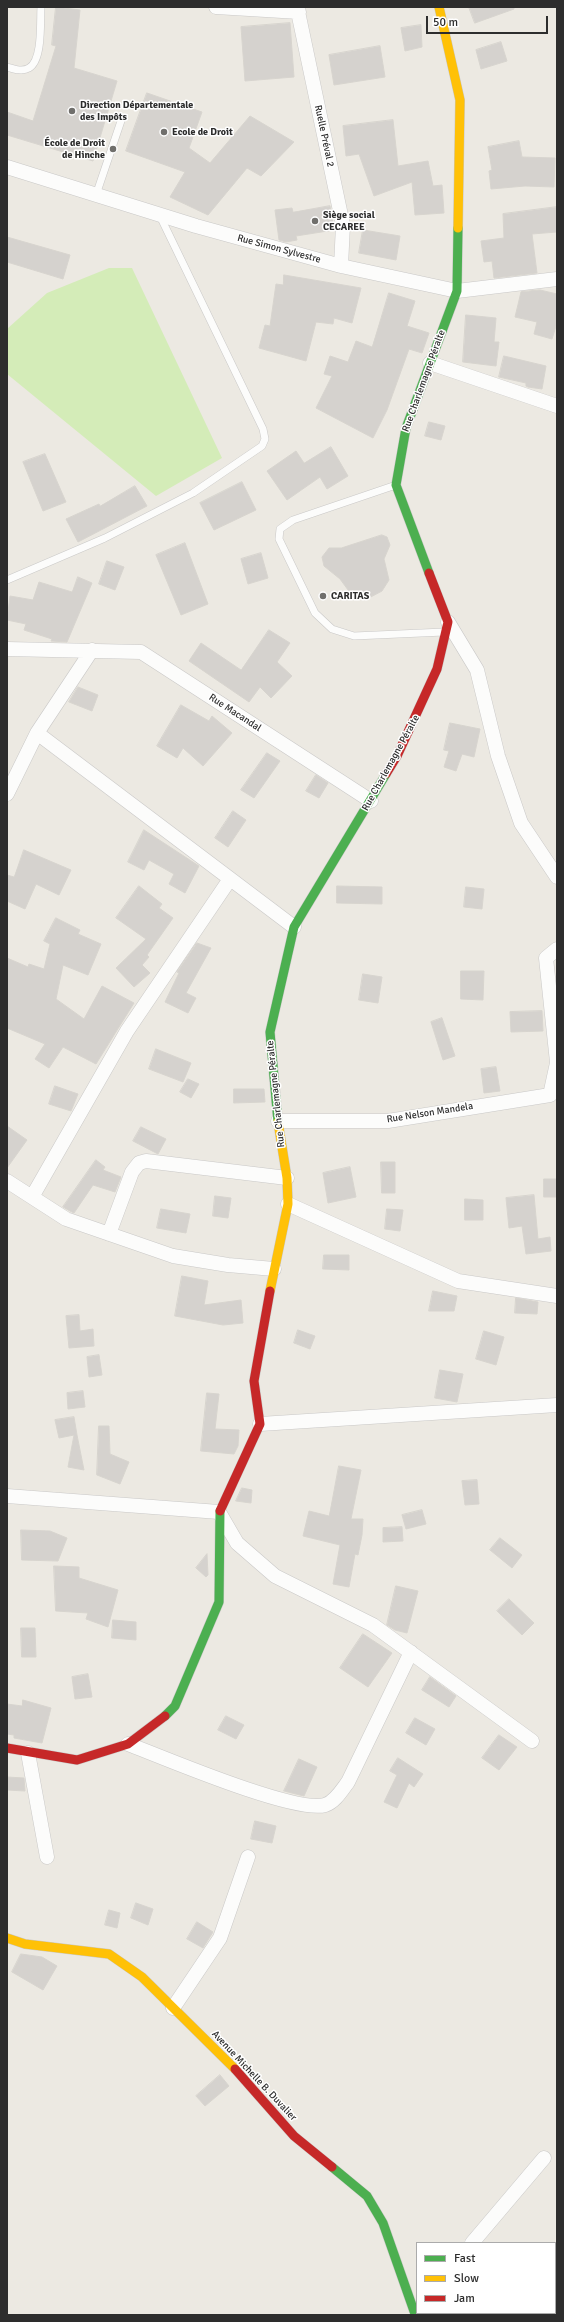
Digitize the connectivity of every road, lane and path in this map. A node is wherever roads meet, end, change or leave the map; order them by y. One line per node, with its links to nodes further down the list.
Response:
1 (41, 7): 5 (lane)
2 (216, 7): 4 (street)
3 (439, 7): 12 (street, Rue Charlemagne Péralte)
4 (298, 10): 10 (street, Ruelle Préval 2)
5 (7, 67)
6 (121, 121): 8 (lane)
7 (7, 167): 8 (street, Rue Simon Sylvestre)
8 (96, 195): 9 (street, Rue Simon Sylvestre)
9 (159, 214): 10 (street, Rue Simon Sylvestre); 16 (lane)
10 (342, 266): 12 (street, Rue Simon Sylvestre)
11 (557, 279): 12 (street, Rue Simon Sylvestre)
12 (457, 291): 13 (street, Rue Charlemagne Péralte)
13 (430, 364): 14 (street); 15 (street, Rue Charlemagne Péralte)
14 (557, 406)
15 (396, 485): 17 (street); 17 (lane)
16 (7, 580)
17 (447, 627): 22 (street, Rue Charlemagne Péralte); 23 (street)
18 (7, 649): 19 (street, Rue Macandal)
19 (92, 650): 20 (street); 22 (street, Rue Macandal)
20 (37, 733): 21 (street); 24 (street)
21 (7, 794)
22 (371, 800): 25 (street, Rue Charlemagne Péralte)
23 (557, 877)
24 (230, 879): 25 (street); 31 (street)
25 (294, 927): 28 (street, Rue Charlemagne Péralte)
26 (557, 949): 27 (street, Rue Nelson Mandela)
27 (557, 1063): 28 (street, Rue Nelson Mandela)
28 (278, 1121): 29 (street, Rue Charlemagne Péralte)
29 (287, 1178): 32 (street, Rue Charlemagne Péralte); 33 (street)
30 (7, 1181): 31 (street)
31 (32, 1197): 33 (street)
32 (288, 1204): 34 (street, Rue Charlemagne Péralte); 35 (street)
33 (109, 1234): 34 (street)
34 (274, 1269): 37 (street, Rue Charlemagne Péralte)
35 (557, 1296)
36 (557, 1405): 37 (street)
37 (260, 1424): 39 (street)
38 (7, 1496): 39 (street)
39 (219, 1512): 40 (street); 42 (street)
40 (411, 1652): 41 (street); 42 (street)
41 (532, 1741)
42 (128, 1744): 44 (street)
43 (7, 1748): 44 (street)
44 (28, 1752): 45 (street)
45 (47, 1857)
46 (248, 1857): 48 (street)
47 (7, 1938): 48 (street, Avenue Michelle B. Duvalier)
48 (173, 2008): 51 (street, Avenue Michelle B. Duvalier)
49 (544, 2158): 50 (street)
50 (473, 2242)
51 (414, 2315)

